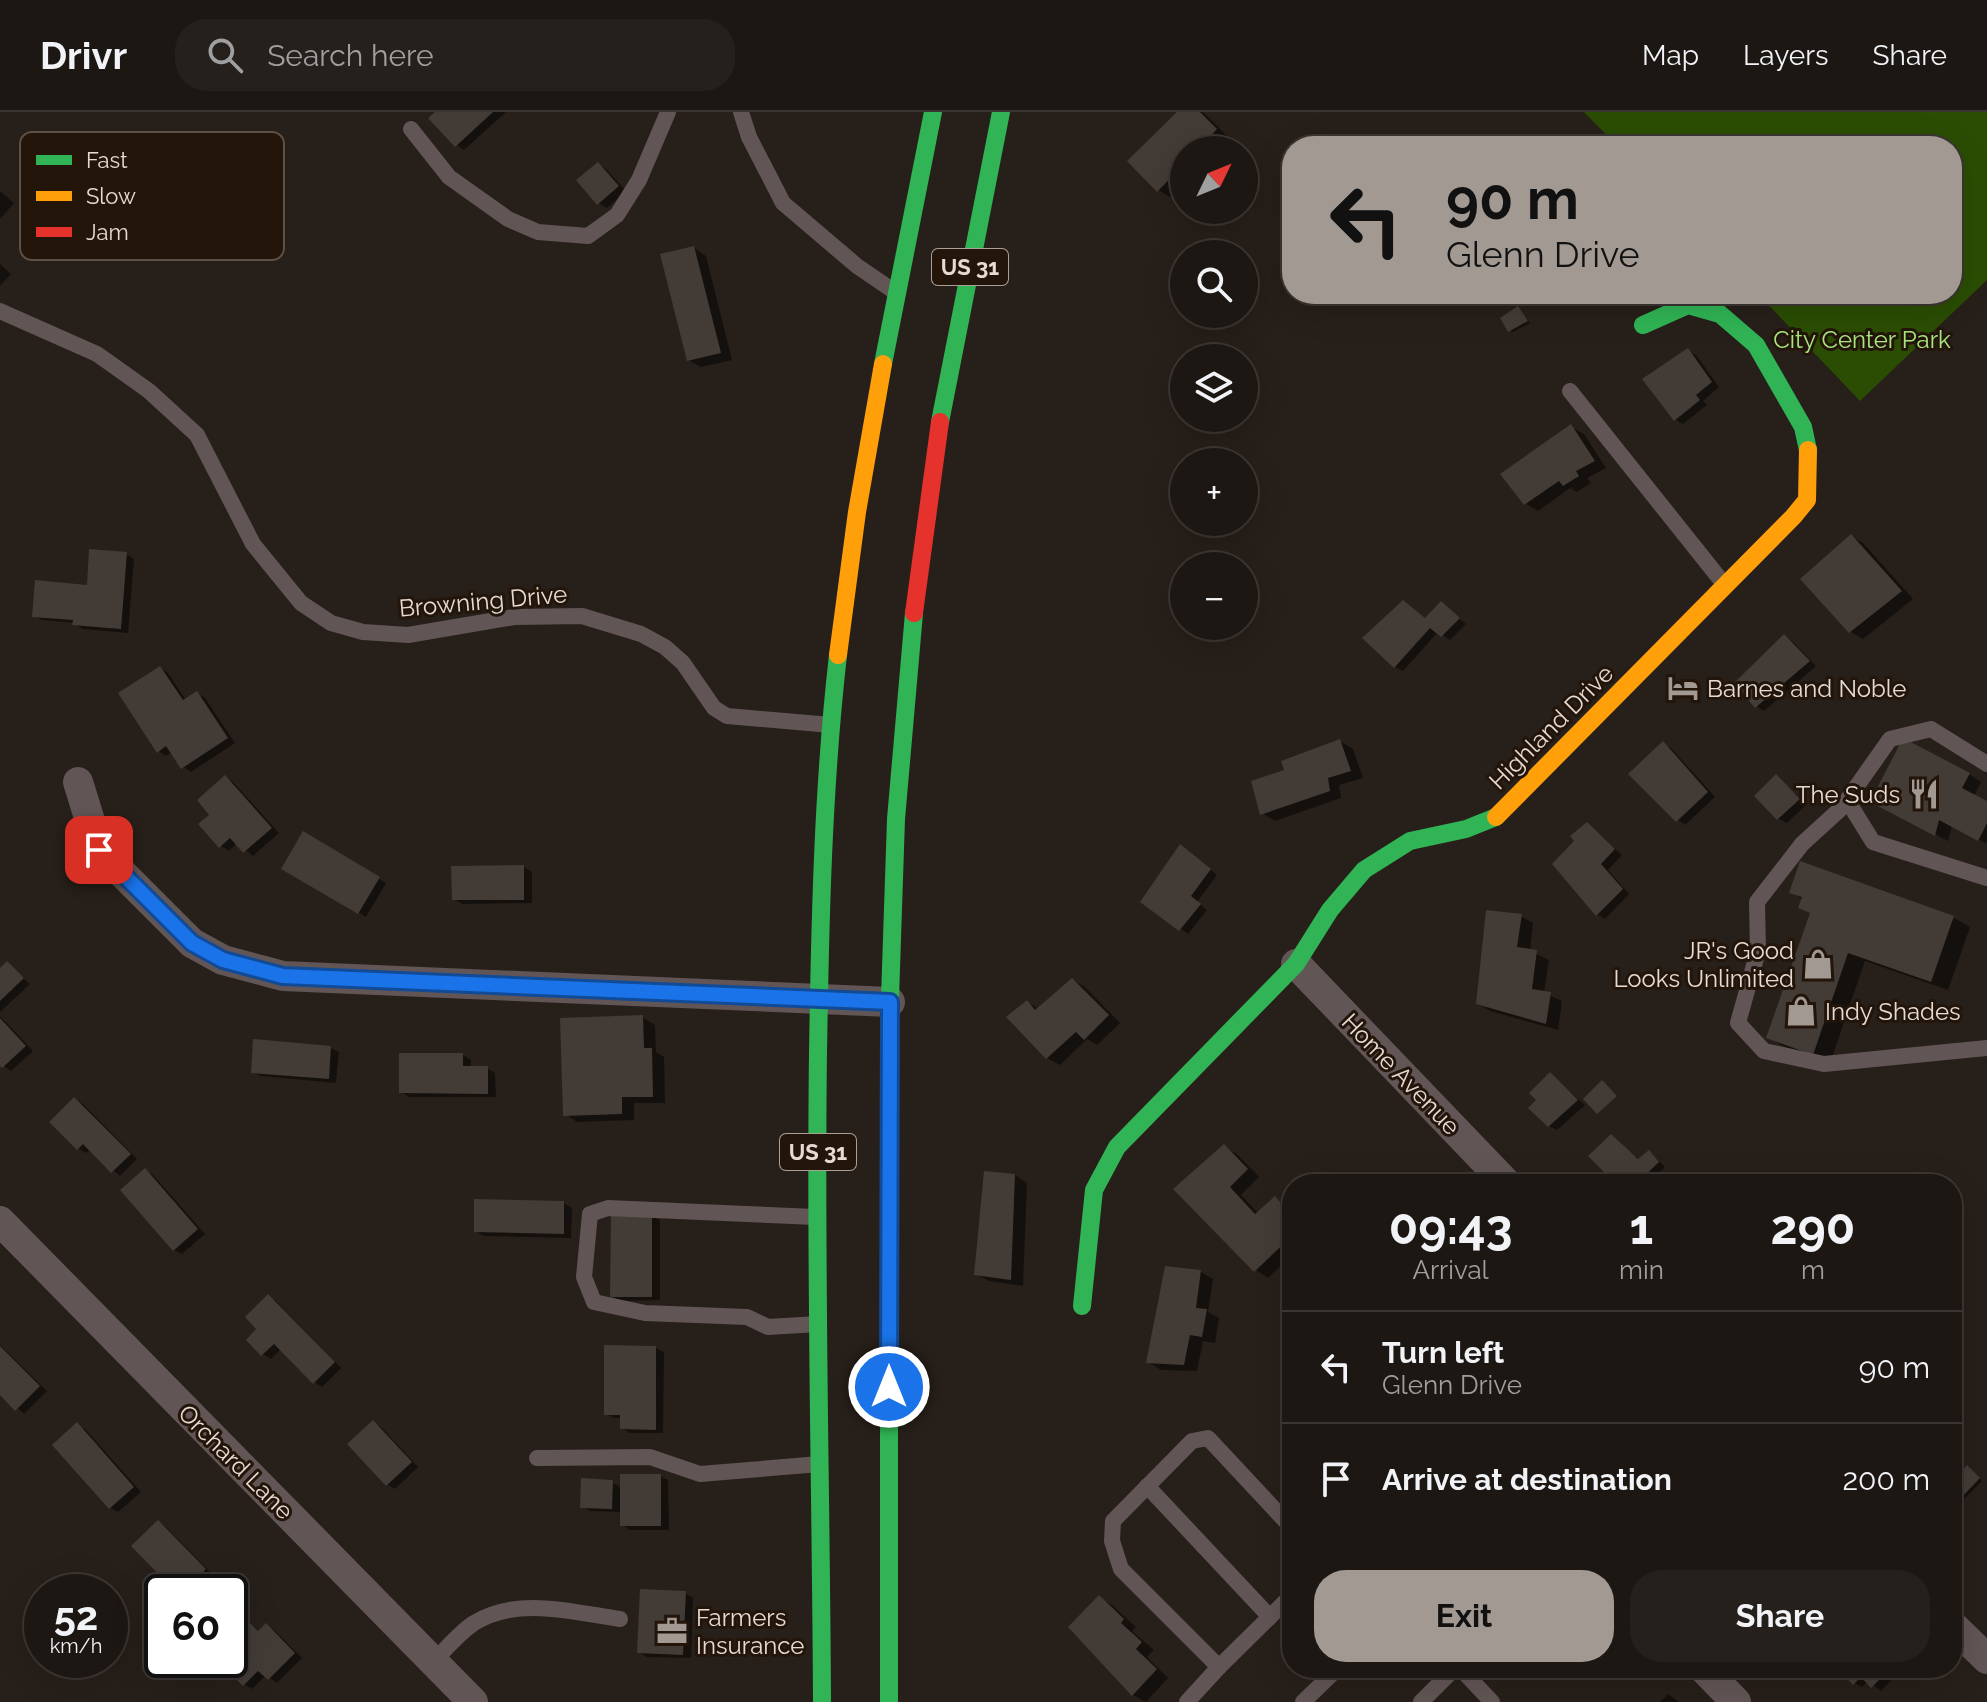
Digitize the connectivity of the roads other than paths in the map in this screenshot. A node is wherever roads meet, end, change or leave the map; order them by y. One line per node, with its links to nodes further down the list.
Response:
1 (668, 112): 5 (lane)
2 (741, 112): 6 (lane)
3 (933, 112): 6 (main road, US 31)
4 (1001, 112): 18 (main road, US 31)
5 (411, 129)
6 (896, 293): 11 (main road, US 31)
7 (0, 311): 11 (lane, Browning Drive)
8 (1643, 325): 10 (main road, Highland Drive)
9 (1570, 391): 10 (lane)
10 (1725, 585): 16 (main road, Highland Drive)
11 (832, 725): 17 (main road, US 31)
12 (1987, 764): 14 (lane)
13 (78, 782): 17 (street)
14 (1848, 802): 15 (lane); 19 (lane)
15 (1987, 878)
16 (1296, 964): 20 (street, Home Avenue); 23 (main road, Highland Drive)
17 (820, 999): 18 (street); 21 (main road, US 31)
18 (890, 1002): 42 (main road, US 31)
19 (1987, 1048)
20 (1497, 1174)
21 (818, 1217): 24 (main road, US 31); 24 (lane)
22 (0, 1221): 34 (street, Orchard Lane)
23 (1082, 1306)
24 (819, 1324): 26 (main road, US 31)
25 (537, 1458): 26 (lane)
26 (821, 1464): 41 (main road, US 31)
27 (1147, 1486): 28 (lane); 30 (lane); 35 (lane)
28 (1282, 1517)
29 (1282, 1605): 30 (lane)
30 (1270, 1617): 35 (lane)
31 (620, 1619): 34 (lane)
32 (1962, 1635): 33 (street)
33 (1987, 1659)
34 (433, 1662): 40 (street, Orchard Lane)
35 (1219, 1667): 43 (lane)
36 (1328, 1678): 44 (lane)
37 (1446, 1678): 45 (lane)
38 (1467, 1678): 46 (lane)
39 (1713, 1678): 47 (street)
40 (473, 1702)
41 (822, 1702)
42 (889, 1702)
43 (1187, 1702)
44 (1303, 1702)
45 (1421, 1702)
46 (1492, 1702)
47 (1736, 1702)

